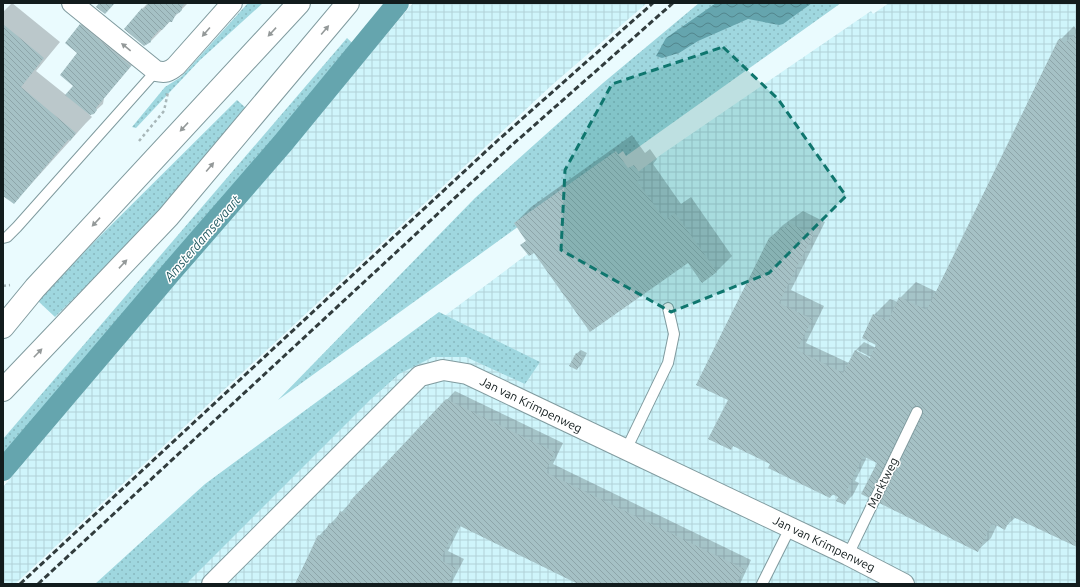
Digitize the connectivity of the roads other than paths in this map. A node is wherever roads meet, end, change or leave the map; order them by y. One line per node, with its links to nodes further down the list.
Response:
1 (72, 3): 5 (street, one-way to 1)
2 (232, 3): 5 (street, one-way to 5)
3 (299, 3): 8 (main road, one-way to 8)
4 (348, 3): 9 (main road, one-way to 4)
5 (156, 71): 6 (lane)
6 (3, 238)
7 (668, 308): 11 (lane)
8 (3, 326)
9 (5, 378)
10 (917, 412): 13 (lane, Marktweg)
11 (626, 450): 12 (street, Jan van Krimpenweg); 14 (street, Jan van Krimpenweg)
12 (790, 528): 13 (street, Jan van Krimpenweg); 15 (lane)
13 (848, 555): 16 (street, Jan van Krimpenweg)
14 (212, 584)
15 (762, 584)
16 (904, 584)

